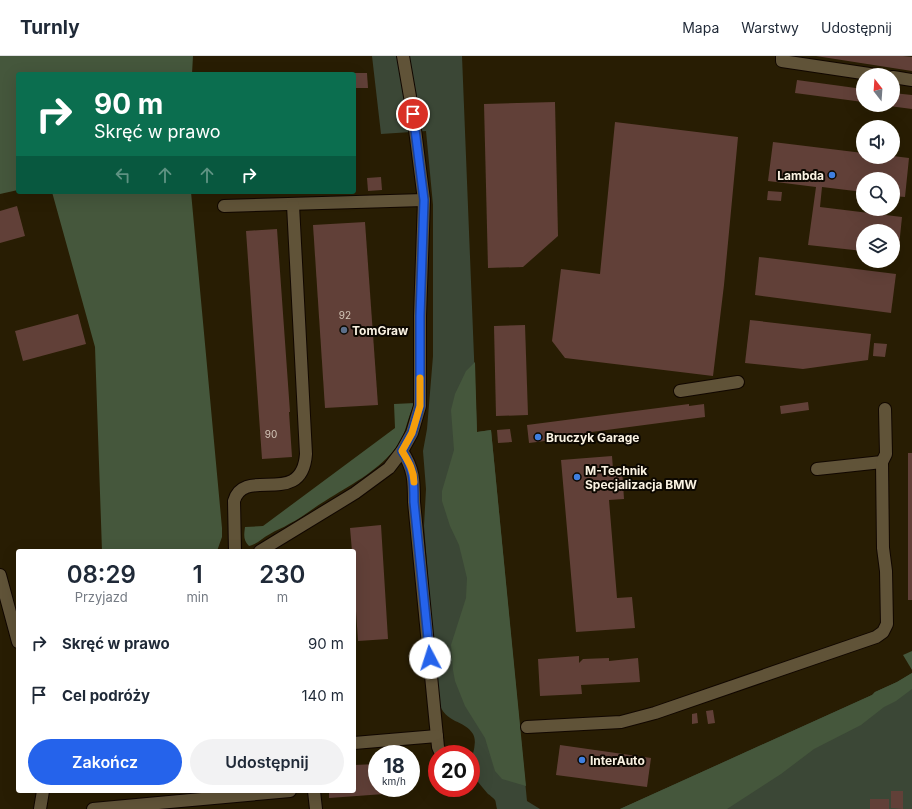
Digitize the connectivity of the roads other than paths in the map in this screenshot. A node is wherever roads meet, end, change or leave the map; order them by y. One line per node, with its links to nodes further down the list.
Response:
1 (403, 56): 6 (lane)
2 (782, 56): 3 (lane)
3 (856, 72)
4 (900, 79): 5 (lane)
5 (912, 80)
6 (424, 200): 7 (lane); 12 (lane)
7 (293, 205): 8 (lane); 15 (lane)
8 (224, 206)
9 (738, 382): 10 (lane)
10 (680, 391)
11 (885, 409): 13 (lane)
12 (402, 451): 16 (lane); 20 (lane)
13 (882, 462): 14 (lane); 19 (lane)
14 (817, 469)
15 (236, 549)
16 (263, 549)
17 (0, 575): 18 (lane)
18 (16, 635)
19 (527, 727)
20 (437, 736): 21 (lane); 22 (lane)
21 (356, 742)
22 (438, 745)
23 (43, 793): 27 (lane)
24 (248, 793): 26 (lane)
25 (314, 793): 29 (lane)
26 (227, 794): 28 (lane)
27 (40, 809)
28 (93, 809)
29 (316, 809)

